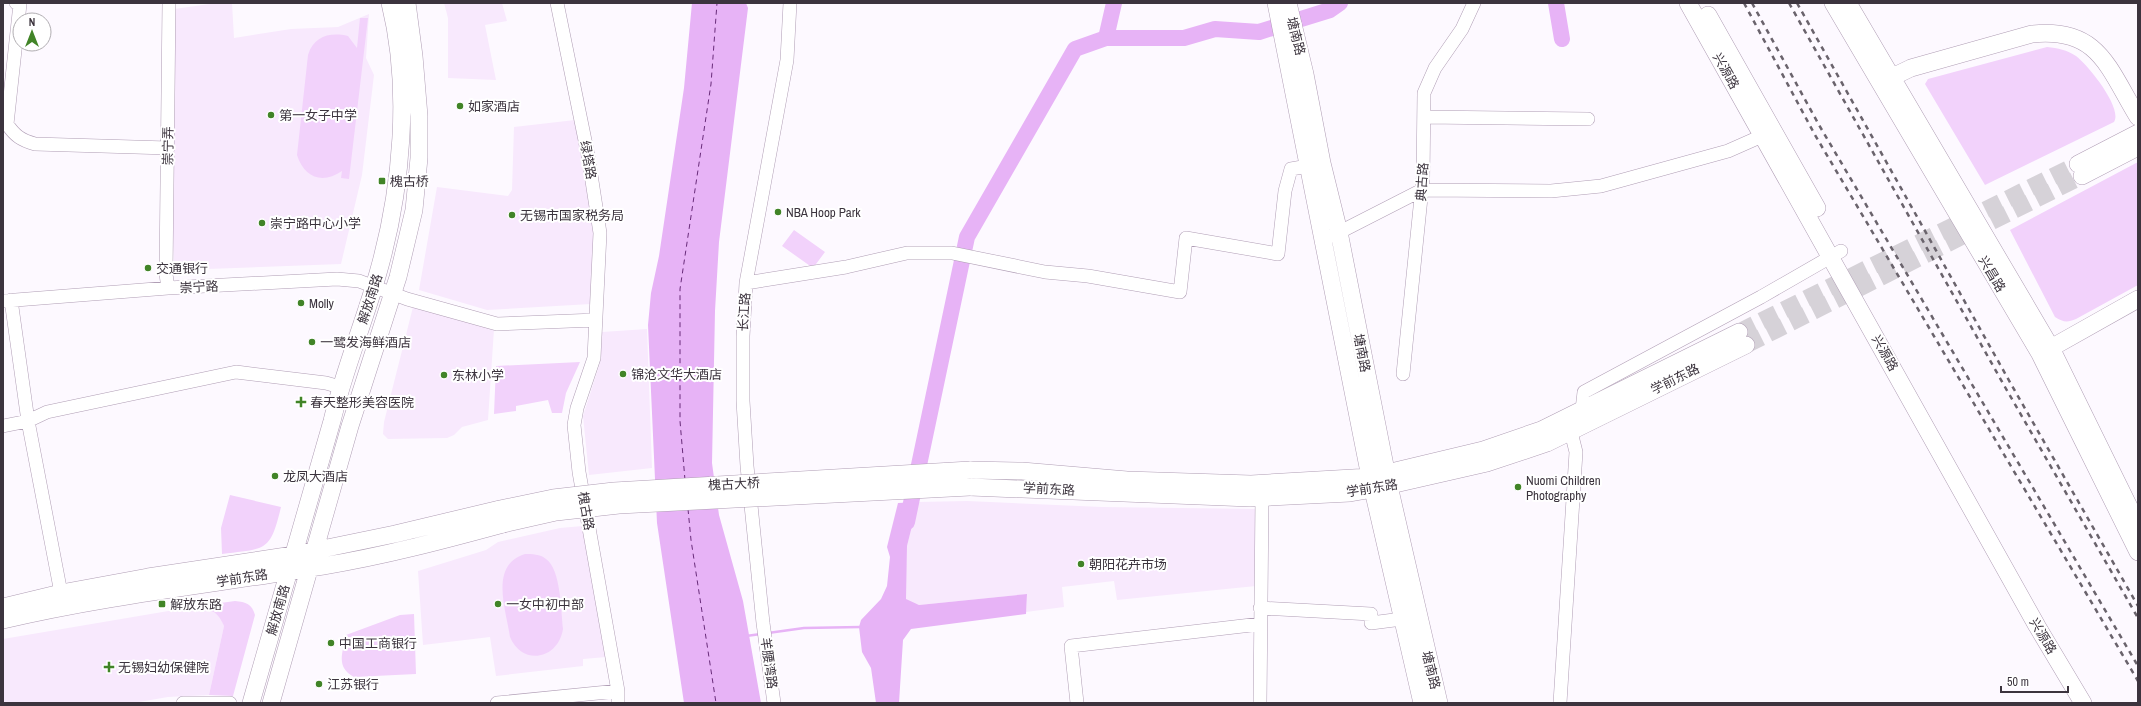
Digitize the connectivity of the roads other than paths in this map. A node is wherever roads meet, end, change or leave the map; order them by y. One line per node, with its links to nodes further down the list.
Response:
1 (16, 3): 21 (street)
2 (169, 3): 23 (street, 崇宁弄)
3 (390, 3): 30 (main road, 解放南路)
4 (407, 3): 32 (main road, 解放南路)
5 (557, 3): 35 (street, 绿塔路)
6 (790, 3): 29 (street, 长江路)
7 (1276, 3): 14 (main road, 塘南路)
8 (1288, 3): 14 (main road, 塘南路)
9 (1474, 3): 16 (street, 典古路)
10 (1688, 3): 19 (main road, 兴源路)
11 (1702, 3): 19 (main road, 兴源路)
12 (1833, 3): 15 (main road, 兴昌路)
13 (1848, 3): 15 (main road, 兴昌路)
14 (1294, 57): 24 (main road, 塘南路); 26 (main road, 塘南路)
15 (1886, 80): 17 (main road); 36 (main road, 兴昌路)
16 (1425, 117): 18 (street); 25 (street, 典古路)
17 (2138, 117)
18 (1588, 119)
19 (1768, 133): 25 (street); 28 (main road, 兴源路)
20 (2138, 133): 22 (main road)
21 (8, 134): 23 (street)
22 (2138, 147)
23 (168, 148): 31 (street, 崇宁弄)
24 (1308, 166): 27 (main road, 塘南路); 29 (street)
25 (1422, 190): 26 (street); 37 (street, 典古路)
26 (1339, 232): 27 (street); 44 (main road, 塘南路)
27 (1323, 240): 44 (main road, 塘南路)
28 (1836, 254): 39 (street); 72 (main road, 兴源路); 73 (main road, 兴源路)
29 (746, 283): 58 (street, 长江路)
30 (374, 287): 31 (street, 崇宁路); 32 (street, 崇宁路); 38 (main road, 解放南路)
31 (168, 288): 34 (street, 崇宁路)
32 (393, 294): 35 (street, 崇宁路); 49 (main road, 解放南路)
33 (2138, 299): 36 (main road)
34 (7, 300): 40 (street)
35 (596, 320): 60 (street, 槐古路)
36 (2046, 351): 48 (main road, 兴昌路); 50 (main road, 兴昌路)
37 (1403, 374)
38 (340, 387): 40 (street); 51 (main road, 解放南路)
39 (1582, 410): 42 (main road, 学前东路); 44 (main road, 学前东路)
40 (28, 421): 41 (street); 53 (street)
41 (3, 426)
42 (1571, 432): 44 (main road, 学前东路); 71 (street)
43 (970, 470): 44 (main road, 学前东路); 47 (main road, 槐古大桥, bridge)
44 (1378, 484): 46 (main road, 学前东路); 56 (main road, 塘南路); 70 (main road, 塘南路)
45 (970, 487): 46 (main road, 学前东路); 47 (main road, 槐古大桥, bridge)
46 (1262, 498): 55 (street)
47 (502, 517): 49 (main road, 学前东路); 52 (main road, 学前东路)
48 (2138, 525)
49 (315, 550): 51 (main road, 学前东路); 52 (main road, 解放南路)
50 (2138, 552)
51 (291, 563): 52 (main road, 学前东路); 53 (main road, 学前东路); 57 (main road, 学前东路); 63 (main road, 解放南路)
52 (310, 568): 64 (main road, 解放南路)
53 (62, 593): 54 (main road, 学前东路)
54 (3, 607)
55 (1260, 608): 56 (street); 59 (street)
56 (1402, 619): 69 (main road, 塘南路)
57 (3, 620)
58 (763, 623): 66 (street, 羊腰湾路)
59 (1260, 624): 67 (street); 68 (street)
60 (618, 697): 65 (street)
61 (183, 703): 62 (street)
62 (230, 703)
63 (251, 703)
64 (271, 703)
65 (497, 703)
66 (774, 703)
67 (1076, 703)
68 (1260, 703)
69 (1422, 703)
70 (1439, 703)
71 (1560, 703)
72 (2083, 703)
73 (2096, 703)

